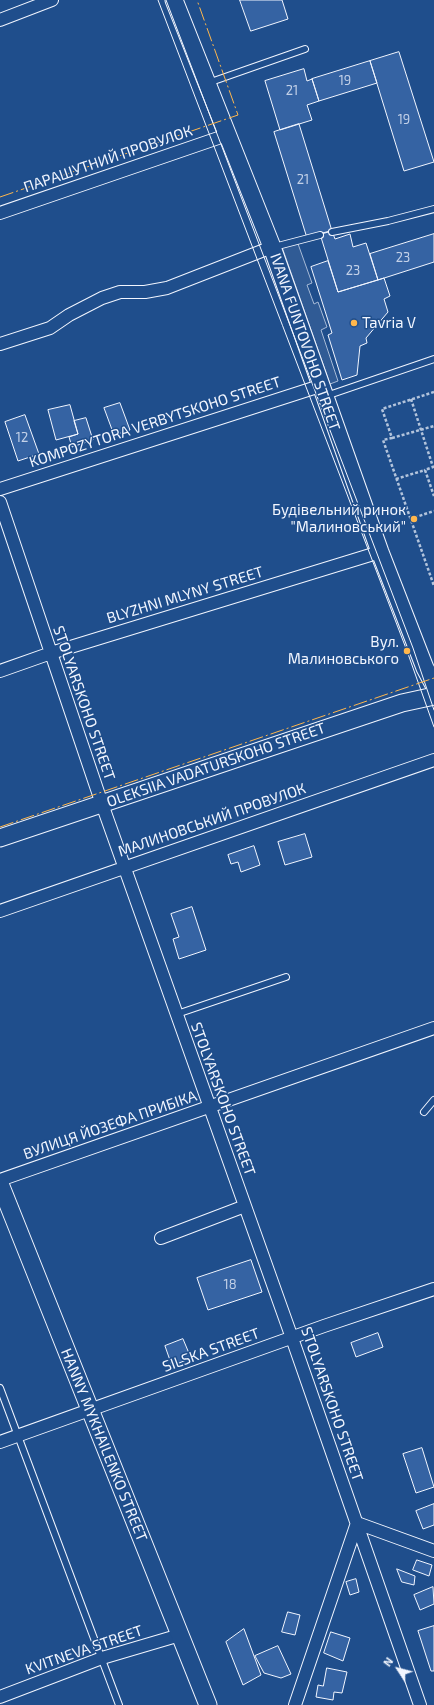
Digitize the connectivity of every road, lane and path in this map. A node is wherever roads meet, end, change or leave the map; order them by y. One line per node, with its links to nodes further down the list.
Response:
1 (52, 0): 3 (street)
2 (174, 0): 5 (street, IVANA FUNTOVOHO STREET)
3 (0, 20)
4 (305, 49): 5 (lane)
5 (207, 83): 6 (street, IVANA FUNTOVOHO STREET)
6 (227, 135): 8 (street, ПАРАШУТНИЙ ПРОВУЛОК); 11 (street, IVANA FUNTOVOHO STREET)
7 (434, 209): 9 (lane)
8 (0, 213)
9 (332, 232)
10 (320, 235): 11 (lane)
11 (272, 247): 12 (street); 14 (street, IVANA FUNTOVOHO STREET)
12 (0, 344)
13 (434, 359): 14 (lane)
14 (322, 391): 23 (street, KOMPOZYTORA VERBYTSKOHO STREET); 28 (street, IVANA FUNTOVOHO STREET)
15 (434, 392): 16 (path)
16 (411, 399): 18 (path); 19 (path)
17 (434, 426): 18 (path)
18 (421, 430): 19 (path); 20 (path)
19 (392, 438): 22 (path)
20 (434, 467): 21 (path)
21 (425, 470): 22 (path); 24 (path)
22 (396, 479): 27 (path)
23 (0, 489)
24 (434, 496)
25 (0, 502): 30 (street, STOLYARSKOHO STREET)
26 (434, 511): 27 (path)
27 (410, 519): 29 (path)
28 (380, 552): 30 (street, BLYZHNI MLYNY STREET); 32 (street, IVANA FUNTOVOHO STREET)
29 (434, 586)
30 (51, 653): 31 (street, BLYZHNI MLYNY STREET); 35 (street, STOLYARSKOHO STREET)
31 (0, 671)
32 (434, 685)
33 (434, 696): 35 (street, OLEKSIIA VADATURSKOHO STREET)
34 (434, 760): 37 (street, МАЛИНОВСЬКИЙ ПРОВУЛОК)
35 (102, 804): 36 (street, OLEKSIIA VADATURSKOHO STREET); 37 (street, STOLYARSKOHO STREET)
36 (0, 838)
37 (125, 867): 38 (street, МАЛИНОВСЬКИЙ ПРОВУЛОК); 40 (street, STOLYARSKOHO STREET)
38 (0, 911)
39 (286, 977): 40 (lane)
40 (176, 1014): 43 (street, STOLYARSKOHO STREET)
41 (434, 1028): 43 (street, ВУЛИЦЯ ЙОЗЕФА ПРИБІКА)
42 (434, 1100): 44 (lane)
43 (209, 1108): 45 (street, ВУЛИЦЯ ЙОЗЕФА ПРИБІКА); 47 (street, STOLYARSKOHO STREET)
44 (424, 1112)
45 (0, 1180)
46 (0, 1184): 52 (street, HANNY MYKHAILENKO STREET)
47 (245, 1206): 48 (street); 50 (street, STOLYARSKOHO STREET)
48 (161, 1238)
49 (434, 1289): 50 (street, SILSKA STREET)
50 (292, 1338): 52 (street, SILSKA STREET); 55 (street, STOLYARSKOHO STREET)
51 (0, 1388): 53 (lane)
52 (90, 1411): 53 (street, SILSKA STREET); 57 (street, HANNY MYKHAILENKO STREET)
53 (17, 1436): 54 (street, SILSKA STREET); 58 (lane)
54 (0, 1442)
55 (357, 1523): 56 (street); 62 (street); 63 (street, STOLYARSKOHO STREET)
56 (434, 1551)
57 (180, 1635): 58 (street, KVITNEVA STREET); 61 (street, HANNY MYKHAILENKO STREET)
58 (102, 1658): 59 (street, KVITNEVA STREET); 60 (lane)
59 (0, 1697)
60 (119, 1705)
61 (208, 1705)
62 (295, 1705)
63 (420, 1705)

